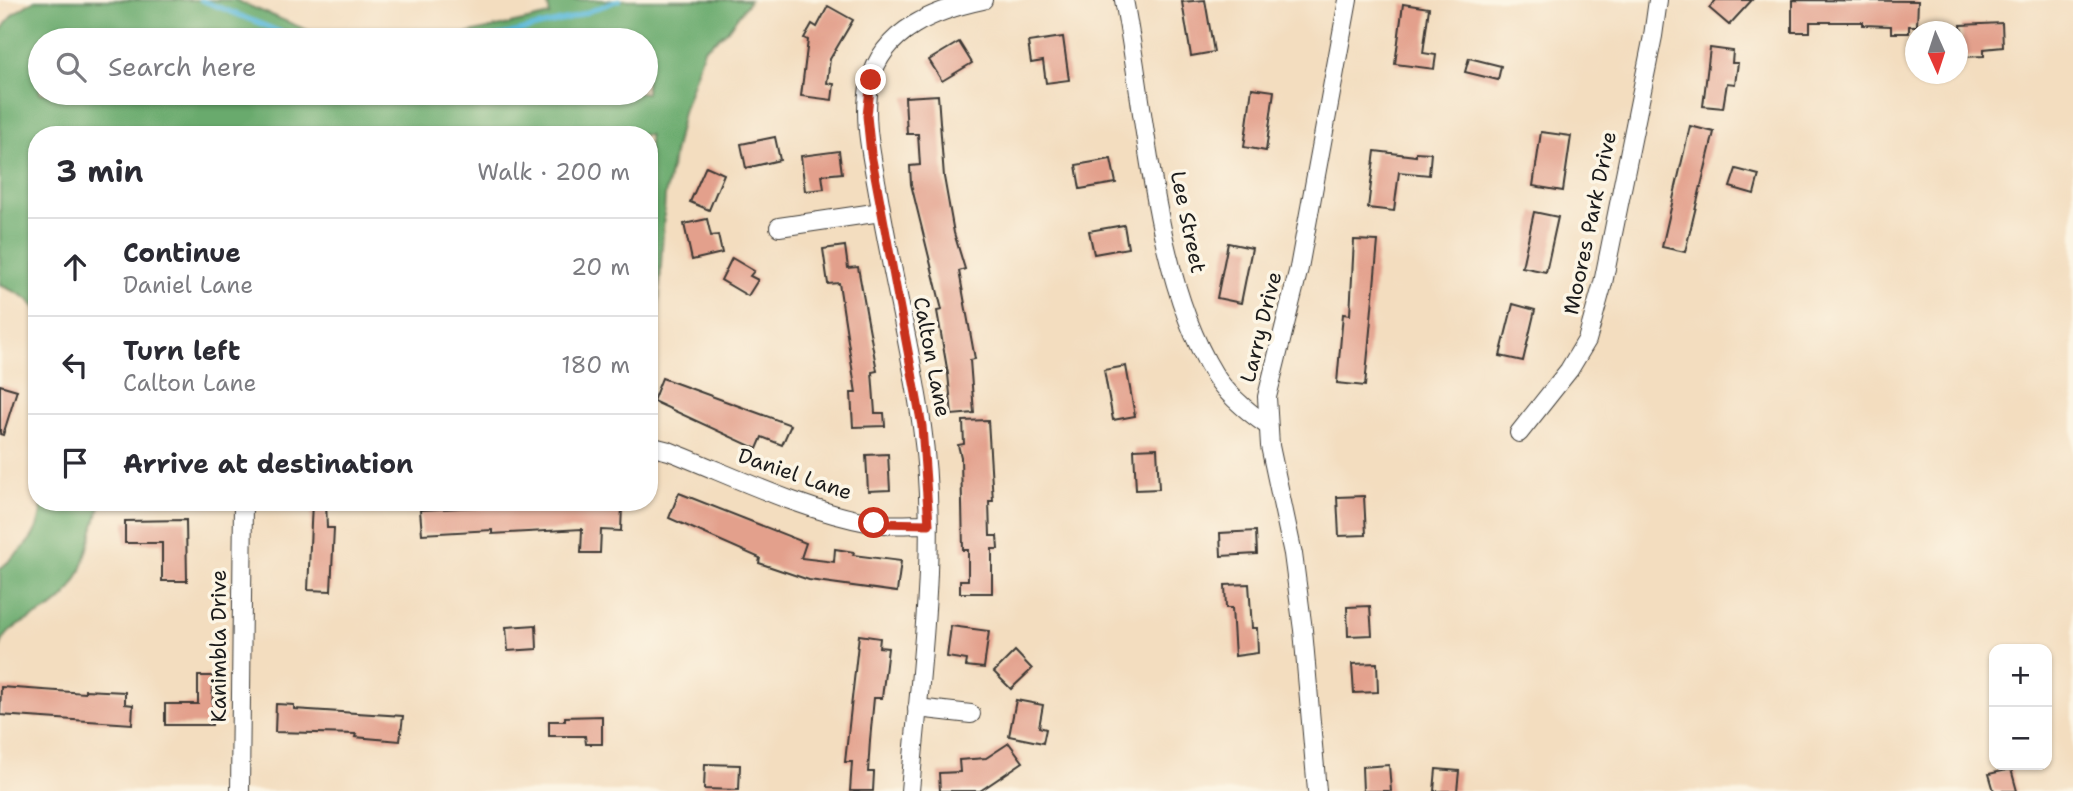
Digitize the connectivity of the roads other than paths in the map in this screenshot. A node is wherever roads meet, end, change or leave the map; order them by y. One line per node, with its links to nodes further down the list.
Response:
1 (983, 0): 5 (street, Calton Lane)
2 (1124, 0): 7 (street, Lee Street)
3 (1348, 0): 7 (street, Larry Drive)
4 (1658, 0): 8 (street, Moores Park Drive)
5 (881, 212): 6 (street); 11 (street, Calton Lane)
6 (779, 228)
7 (1268, 426): 16 (street, Larry Drive)
8 (1519, 433)
9 (658, 448): 11 (street, Daniel Lane)
10 (243, 511): 14 (street, Kanimbla Drive)
11 (929, 524): 12 (street, Calton Lane)
12 (917, 708): 13 (street); 15 (street, Calton Lane)
13 (971, 713)
14 (240, 791)
15 (910, 791)
16 (1317, 791)

